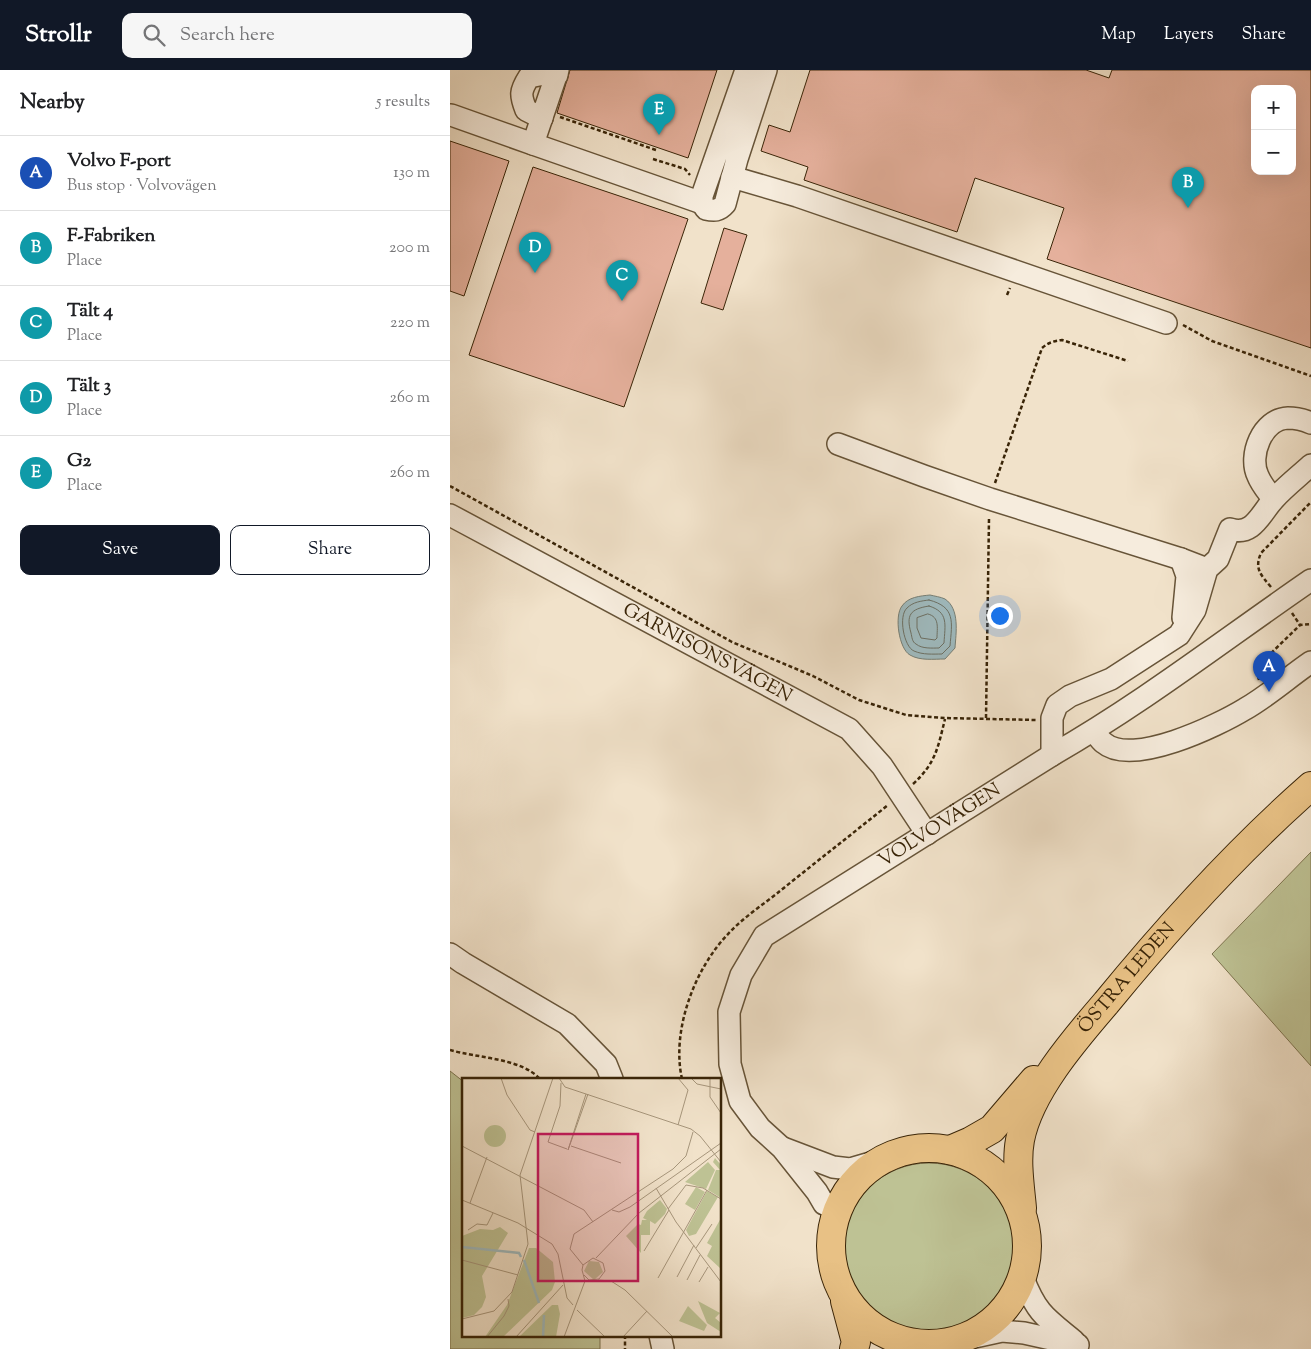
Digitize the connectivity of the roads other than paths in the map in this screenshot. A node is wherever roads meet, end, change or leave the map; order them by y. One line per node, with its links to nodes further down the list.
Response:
1 (746, 70): 8 (street)
2 (766, 70): 7 (street)
3 (558, 73): 5 (street); 5 (street)
4 (451, 115): 6 (street)
5 (542, 118): 6 (street)
6 (534, 144): 8 (street)
7 (732, 177): 8 (street); 9 (street)
8 (702, 203)
9 (1166, 324)
10 (1311, 423): 13 (street)
11 (838, 444): 15 (street)
12 (1311, 464): 13 (street)
13 (1273, 499): 16 (street)
14 (450, 516): 24 (street, GARNISONSVÄGEN)
15 (1181, 558): 16 (street); 18 (street)
16 (1207, 570): 18 (street)
17 (1311, 580): 20 (street, VOLVOVÄGEN)
18 (1179, 635): 21 (street)
19 (1311, 662): 20 (street)
20 (1094, 731): 21 (street, VOLVOVÄGEN)
21 (1052, 755): 24 (street, VOLVOVÄGEN)
22 (1311, 773): 28 (highway, ÖSTRA LEDEN)
23 (1311, 786): 31 (highway, ÖSTRA LEDEN)
24 (927, 834): 27 (street, VOLVOVÄGEN)
25 (450, 954): 26 (street)
26 (612, 1078)
27 (782, 1148): 29 (street); 30 (street)
28 (950, 1150): 29 (highway); 31 (highway)
29 (884, 1159): 30 (highway)
30 (838, 1208): 33 (highway)
31 (1022, 1212): 32 (highway)
32 (1023, 1278): 35 (highway); 37 (street)
33 (843, 1295): 36 (highway); 39 (highway)
34 (660, 1336): 38 (street)
35 (961, 1340): 36 (highway); 37 (street)
36 (912, 1347)
37 (1082, 1347)
38 (663, 1349)
39 (854, 1349)

